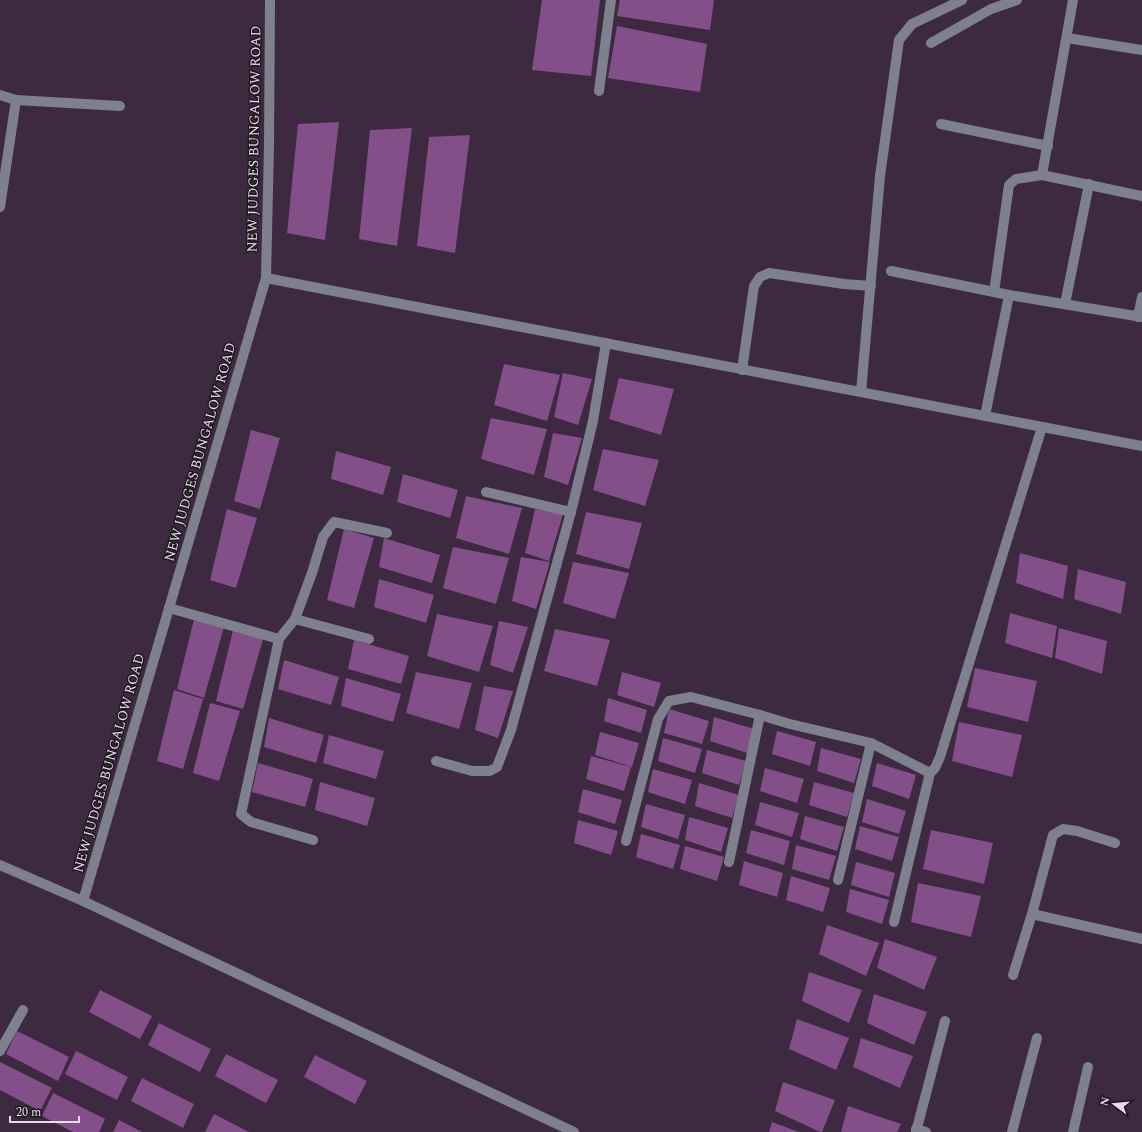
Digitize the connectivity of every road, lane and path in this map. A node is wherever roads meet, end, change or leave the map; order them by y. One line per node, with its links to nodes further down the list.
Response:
1 (270, 0): 20 (street, NEW JUDGES BUNGALOW ROAD)
2 (610, 0): 9 (street)
3 (962, 0): 21 (street)
4 (1017, 0): 7 (street)
5 (1074, 0): 6 (street)
6 (1067, 38): 8 (street); 14 (street)
7 (931, 43)
8 (1142, 50)
9 (599, 91)
10 (0, 95): 11 (street)
11 (16, 100): 12 (street); 18 (street)
12 (120, 106)
13 (940, 124): 14 (street)
14 (1048, 146): 15 (street)
15 (1042, 175): 16 (street); 22 (street)
16 (1088, 184): 17 (street); 25 (street)
17 (1142, 196)
18 (0, 207)
19 (891, 271): 22 (street)
20 (266, 278): 27 (street); 36 (street, NEW JUDGES BUNGALOW ROAD)
21 (871, 286): 28 (street); 29 (street)
22 (994, 292): 23 (street)
23 (1009, 295): 25 (street); 30 (street)
24 (1142, 297): 26 (street)
25 (1065, 304): 26 (street)
26 (1140, 317)
27 (606, 344): 28 (street); 34 (street)
28 (742, 370): 29 (street)
29 (861, 392): 30 (street)
30 (985, 416): 31 (street)
31 (1042, 427): 32 (street); 43 (street)
32 (1142, 446)
33 (486, 492): 34 (street)
34 (571, 512): 42 (street)
35 (387, 533): 37 (street)
36 (169, 608): 39 (street); 50 (street, NEW JUDGES BUNGALOW ROAD)
37 (295, 619): 38 (street); 39 (street)
38 (369, 639)
39 (280, 640): 44 (street)
40 (760, 715): 41 (street); 45 (street); 47 (street)
41 (871, 743): 43 (street); 49 (street)
42 (436, 761)
43 (930, 773): 52 (street)
44 (313, 840)
45 (626, 841)
46 (1114, 843): 51 (street)
47 (729, 862)
48 (0, 865): 50 (street)
49 (838, 880)
50 (83, 901): 61 (street)
51 (1032, 914): 53 (street); 54 (street)
52 (894, 922)
53 (1142, 939)
54 (1014, 975)
55 (23, 1010): 58 (street)
56 (945, 1021): 60 (street)
57 (1037, 1038): 62 (street)
58 (0, 1051)
59 (1088, 1067): 63 (street)
60 (919, 1131)
61 (574, 1132)
62 (1012, 1132)
63 (1073, 1132)

